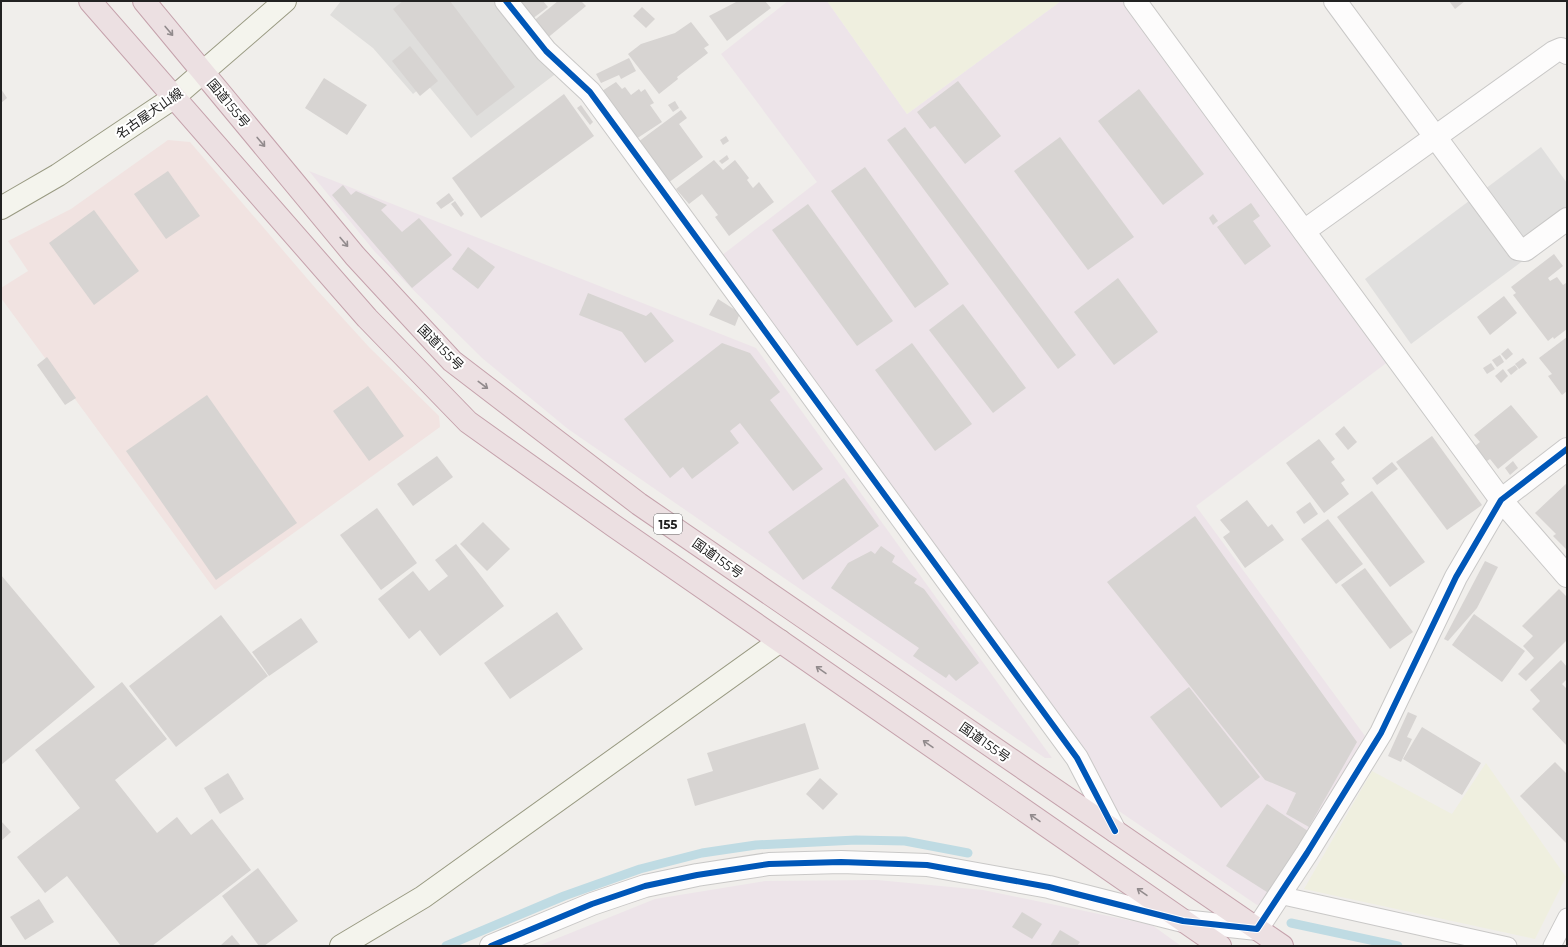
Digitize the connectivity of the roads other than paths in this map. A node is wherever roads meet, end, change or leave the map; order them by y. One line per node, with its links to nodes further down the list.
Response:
1 (90, 1): 9 (highway, 155)
2 (144, 1): 8 (highway, 国道155号 / 155, one-way to 8)
3 (286, 1): 8 (street, 名古屋犬山線)
4 (506, 1): 18 (street)
5 (1135, 1): 13 (street)
6 (1335, 1): 10 (street)
7 (1567, 53): 10 (street)
8 (203, 73): 9 (street, 名古屋犬山線); 18 (highway, 国道155号 / 155, one-way to 18)
9 (173, 98): 11 (street, 名古屋犬山線); 17 (highway, 155)
10 (1436, 138): 12 (street); 13 (street)
11 (1, 208)
12 (1567, 219)
13 (1304, 231): 15 (street)
14 (1567, 449): 15 (street)
15 (1501, 500): 16 (street); 19 (street)
16 (1567, 576)
17 (780, 642): 21 (highway, 155, one-way to 17); 23 (street)
18 (1115, 831): 22 (highway, 国道155号 / 155)
19 (1279, 895): 22 (street); 27 (lane)
20 (1567, 916): 28 (lane)
21 (1184, 921): 22 (street); 24 (street); 25 (highway, 155)
22 (1257, 929): 26 (highway, 国道155号 / 155)
23 (341, 946)
24 (491, 946)
25 (1220, 946)
26 (1282, 946)
27 (1508, 946)
28 (1552, 946)

